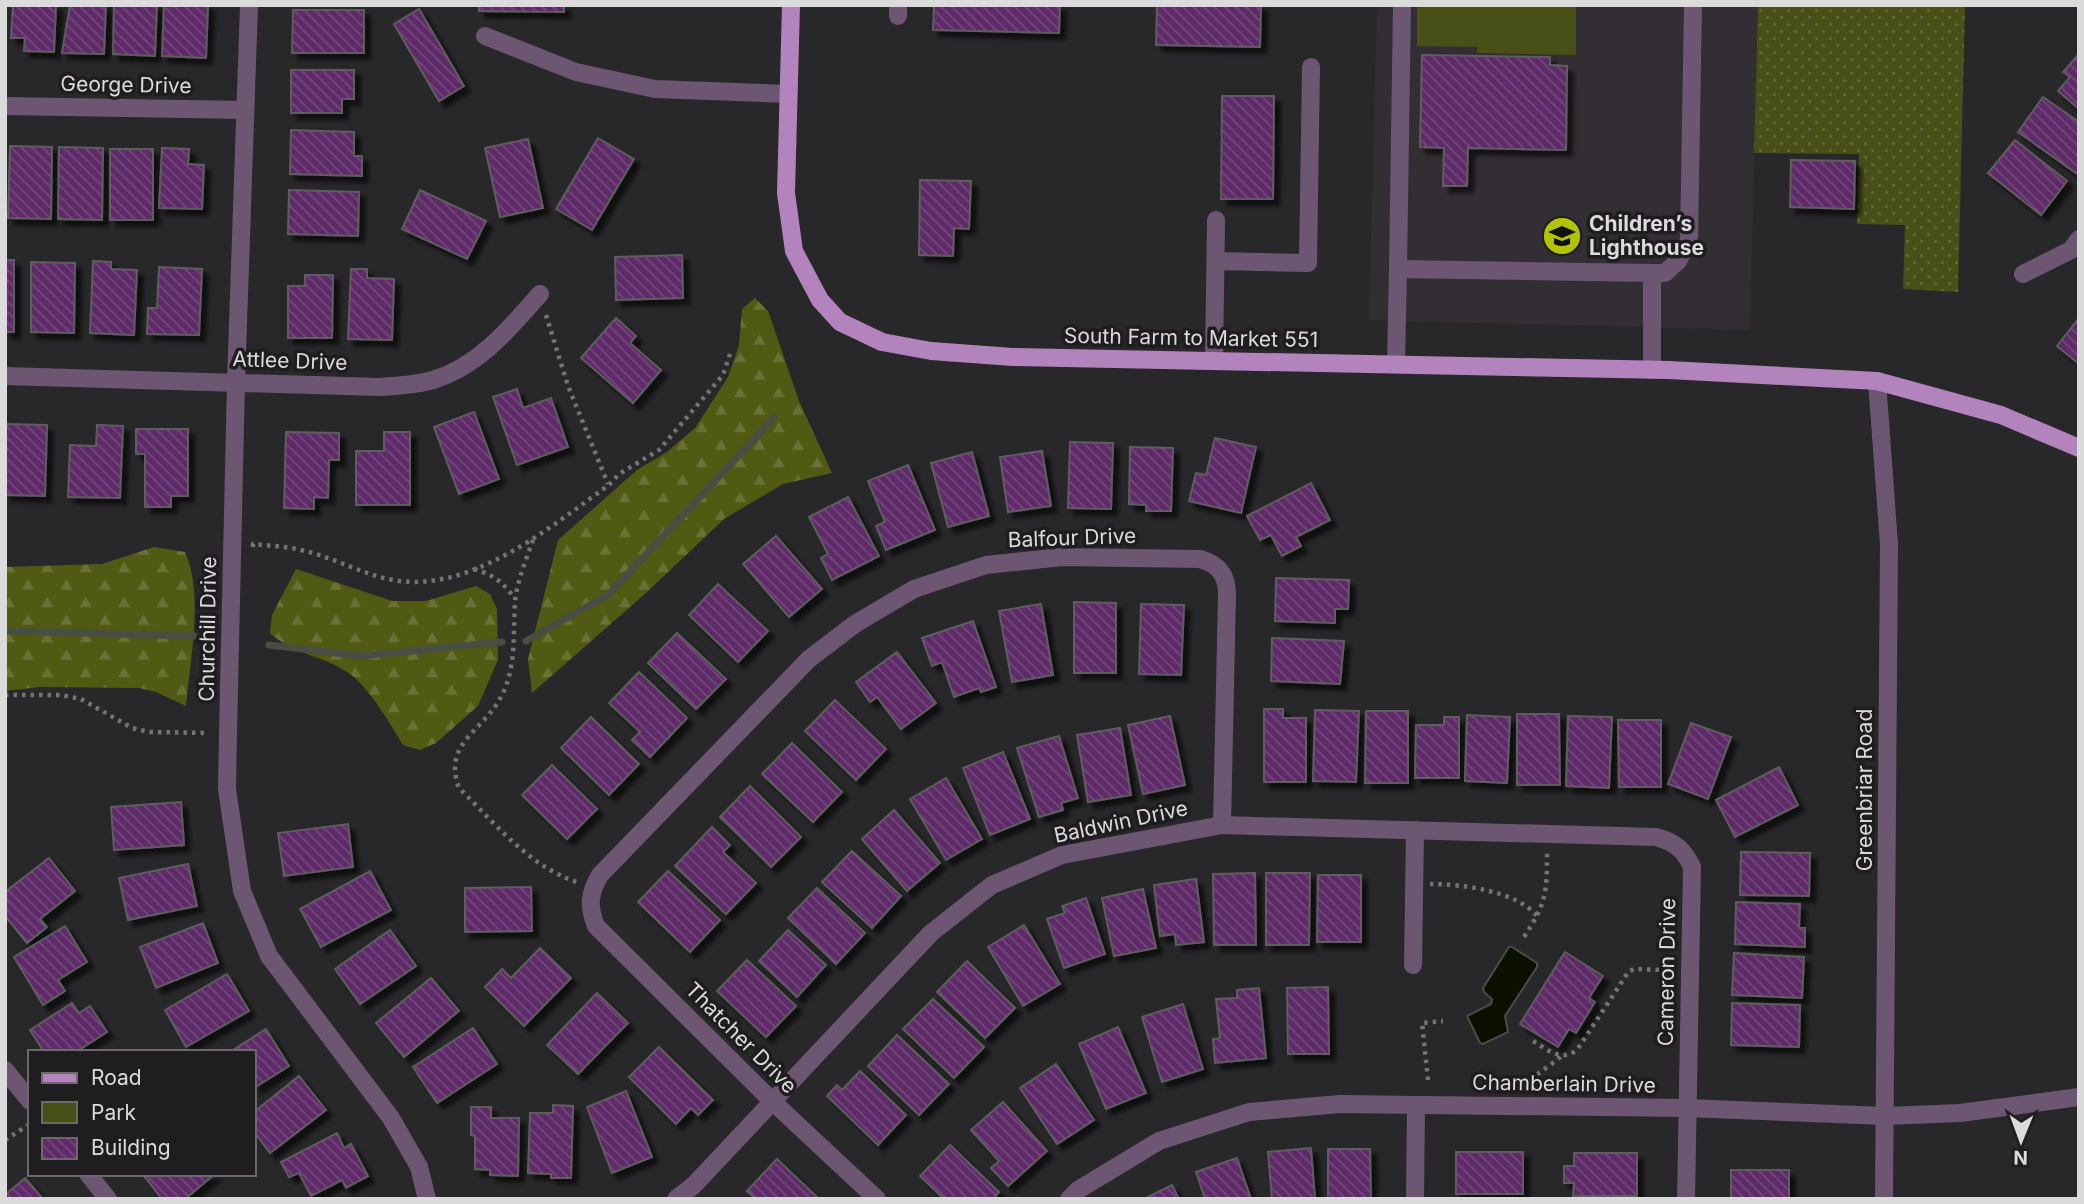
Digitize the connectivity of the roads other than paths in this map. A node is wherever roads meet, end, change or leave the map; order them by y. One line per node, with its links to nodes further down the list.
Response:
1 (249, 5): 9 (street, Churchill Drive)
2 (791, 5): 7 (main road, South Farm to Market 551)
3 (1402, 5): 13 (street)
4 (1693, 5): 14 (street)
5 (485, 36): 7 (street)
6 (1311, 67): 12 (street)
7 (788, 93): 17 (main road, South Farm to Market 551)
8 (5, 106): 9 (street, George Drive)
9 (246, 110): 22 (street, Churchill Drive)
10 (1216, 220): 12 (street)
11 (2079, 239): 15 (street)
12 (1216, 261): 17 (street)
13 (1398, 269): 14 (street); 18 (street)
14 (1652, 273): 19 (street)
15 (2023, 274)
16 (540, 294): 22 (street, Attlee Drive)
17 (1214, 361): 18 (main road, South Farm to Market 551)
18 (1396, 364): 19 (main road, South Farm to Market 551)
19 (1652, 370): 21 (main road, South Farm to Market 551)
20 (5, 376): 22 (street, Attlee Drive)
21 (1877, 381): 23 (main road, South Farm to Market 551); 35 (street, Greenbriar Road)
22 (236, 382): 38 (street, Churchill Drive)
23 (2079, 448)
24 (1222, 825): 25 (street, Baldwin Drive); 27 (street, Balfour Drive); 32 (street, Baldwin Drive)
25 (1415, 830): 26 (street, Baldwin Drive); 28 (street)
26 (1668, 840): 34 (street, Cameron Drive)
27 (591, 893): 32 (street, Thatcher Drive)
28 (1413, 965)
29 (5, 1070): 31 (street)
30 (2079, 1097): 35 (street, Chamberlain Drive)
31 (28, 1099)
32 (772, 1101): 39 (street, Baldwin Drive); 40 (street, Thatcher Drive)
33 (1416, 1105): 34 (street, Chamberlain Drive); 41 (street, Chamberlain Drive); 42 (street)
34 (1688, 1108): 35 (street, Chamberlain Drive); 43 (street, Cameron Drive)
35 (1885, 1116): 44 (street, Greenbriar Road)
36 (90, 1176): 37 (street)
37 (108, 1199)
38 (427, 1199)
39 (676, 1199)
40 (877, 1199)
41 (1069, 1199)
42 (1415, 1199)
43 (1686, 1199)
44 (1884, 1199)

